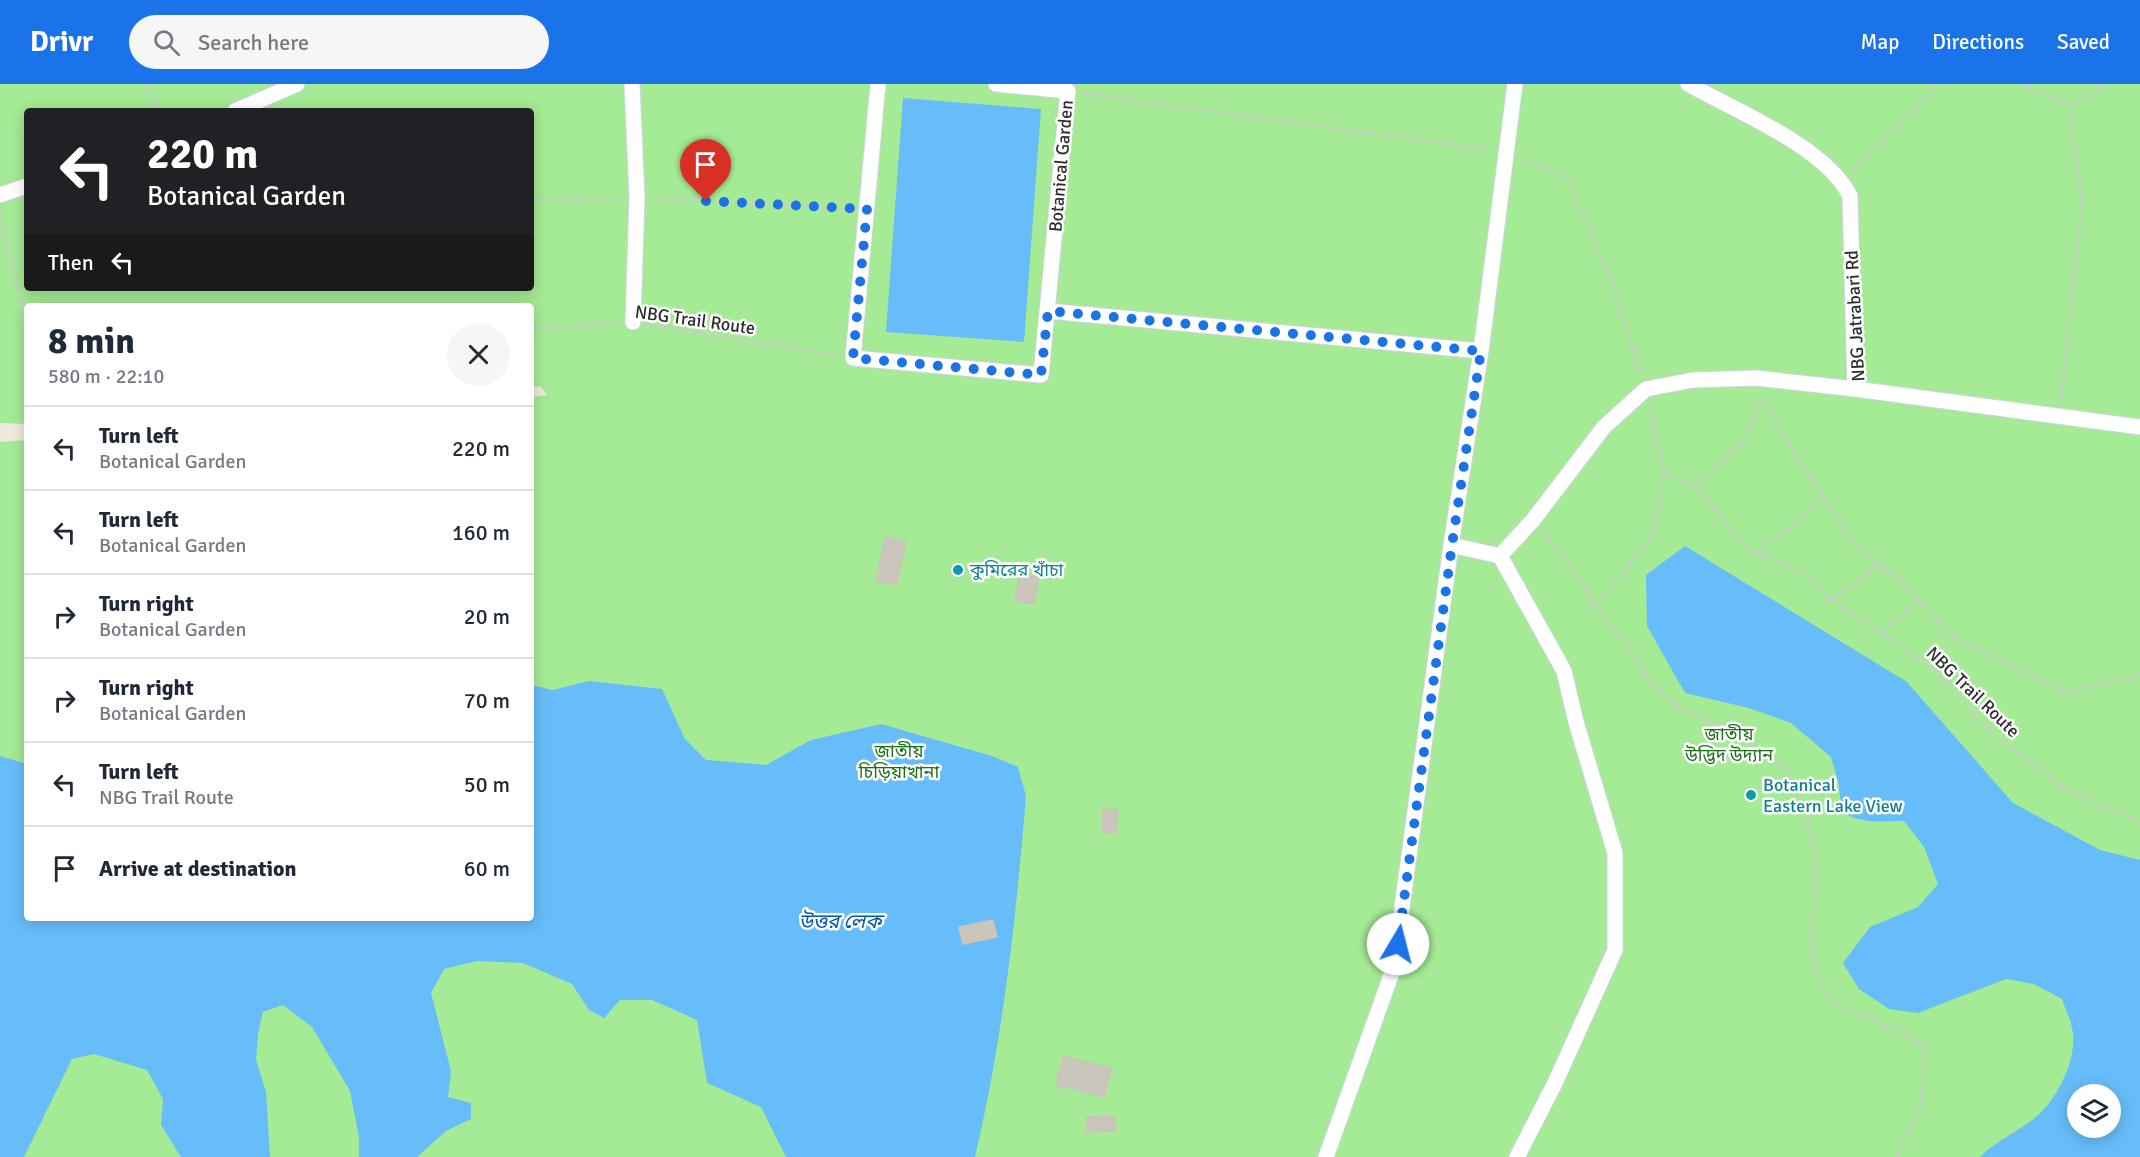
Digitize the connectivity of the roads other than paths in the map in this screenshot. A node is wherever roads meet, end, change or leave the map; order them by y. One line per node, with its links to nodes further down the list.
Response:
1 (297, 84): 7 (street)
2 (632, 84): 11 (street)
3 (878, 84): 10 (street, Botanical Garden)
4 (996, 84): 10 (street, Botanical Garden)
5 (1515, 84): 12 (street)
6 (1688, 84): 13 (street, NBG Jatrabari Rd)
7 (242, 108)
8 (24, 187): 9 (street)
9 (0, 195)
10 (1048, 311): 12 (street)
11 (633, 322)
12 (1481, 351): 15 (street)
13 (1855, 389): 14 (street, NBG Jatrabari Rd); 16 (street)
14 (2140, 427)
15 (1452, 545): 16 (street); 17 (street)
16 (1500, 556): 18 (street)
17 (1326, 1157)
18 (1517, 1157)

